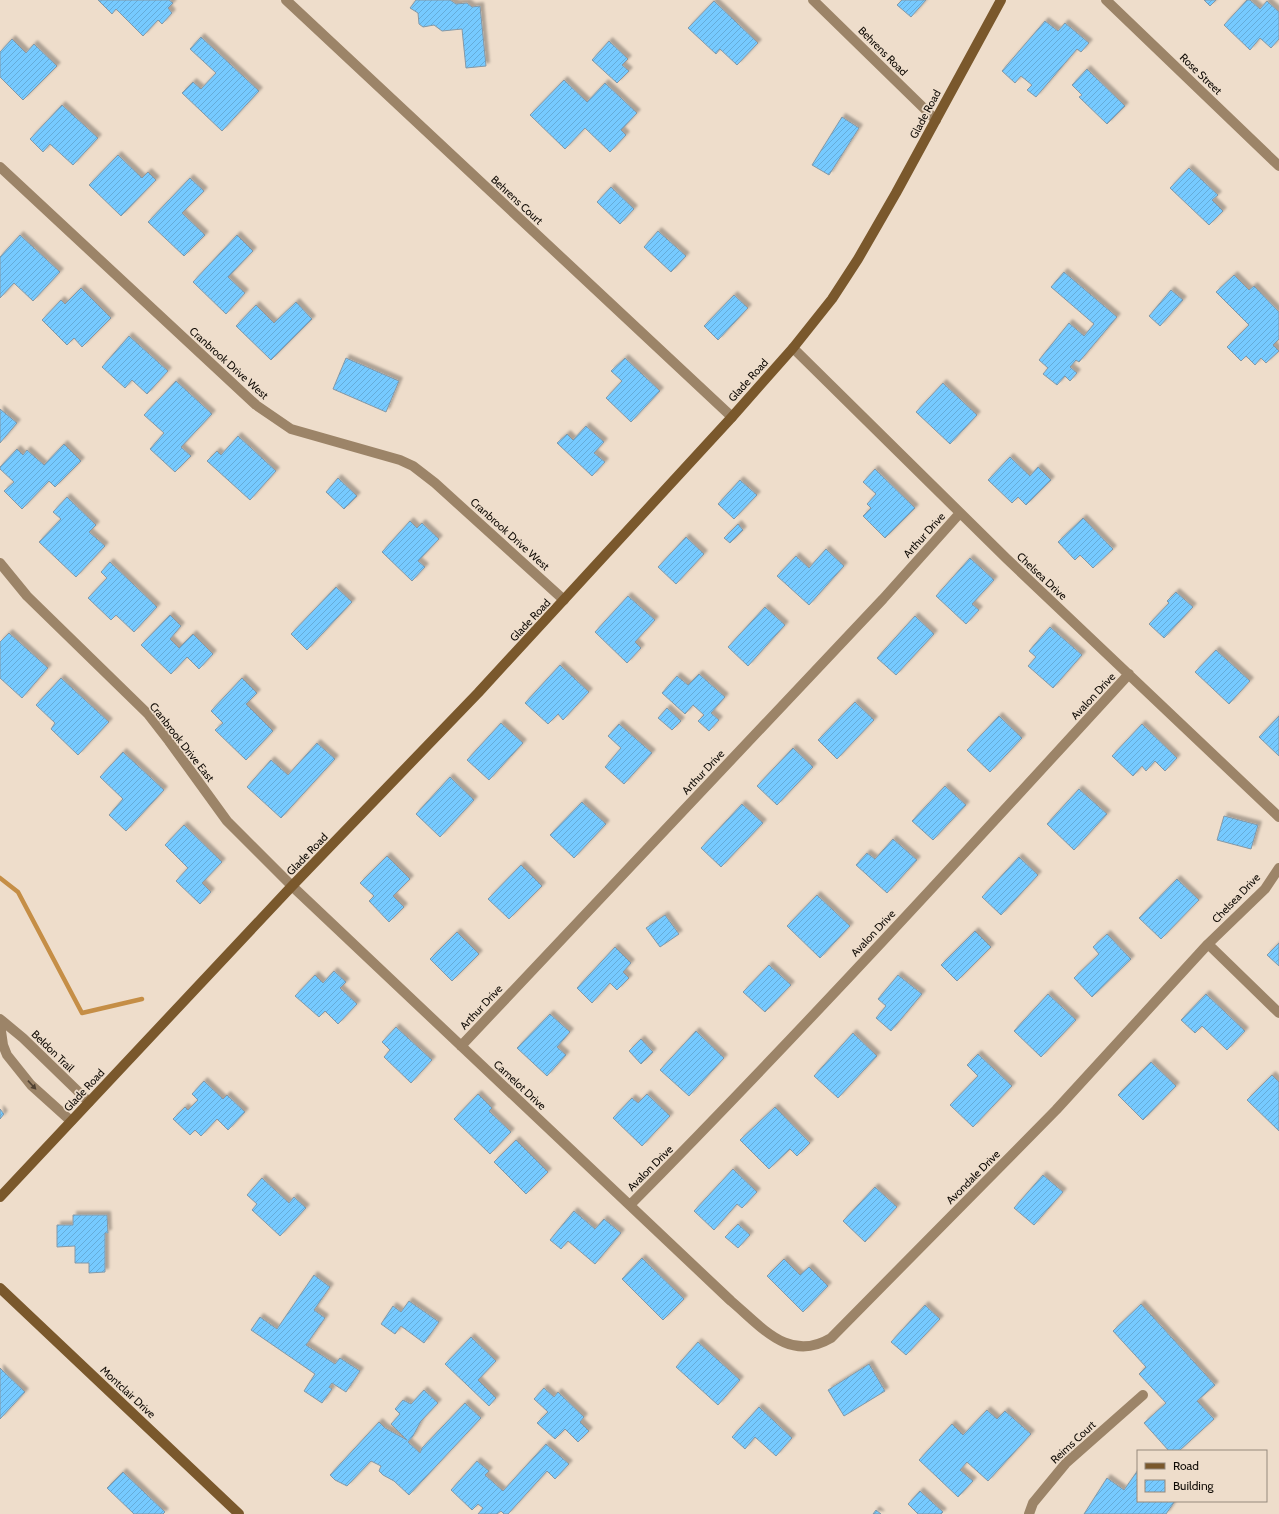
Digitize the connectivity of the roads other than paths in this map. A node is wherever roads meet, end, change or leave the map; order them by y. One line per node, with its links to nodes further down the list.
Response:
1 (286, 0): 9 (street, Behrens Court)
2 (813, 0): 5 (street, Behrens Road)
3 (1001, 0): 5 (main road, Glade Road)
4 (1106, 0): 6 (street, Rose Street)
5 (936, 120): 8 (main road, Glade Road)
6 (1279, 166)
7 (0, 167): 12 (street, Cranbrook Drive West)
8 (793, 348): 9 (main road, Glade Road); 10 (street, Chelsea Drive)
9 (732, 417): 12 (main road, Glade Road)
10 (960, 513): 13 (street, Chelsea Drive); 21 (street, Arthur Drive)
11 (0, 563): 16 (street, Cranbrook Drive East)
12 (564, 600): 16 (main road, Glade Road)
13 (1129, 674): 14 (street, Chelsea Drive); 25 (street, Avalon Drive)
14 (1279, 817)
15 (1279, 868): 17 (street, Chelsea Drive)
16 (292, 886): 21 (street, Camelot Drive); 22 (main road, Glade Road)
17 (1208, 944): 18 (street); 27 (street, Avondale Drive)
18 (1279, 1013)
19 (0, 1019): 22 (street, Beldon Trail)
20 (0, 1024): 23 (street, one-way to 23)
21 (461, 1046): 25 (street, Camelot Drive)
22 (89, 1102): 23 (main road, Glade Road)
23 (71, 1121): 24 (main road, Glade Road)
24 (0, 1197)
25 (630, 1205): 27 (street, Camelot Drive)
26 (0, 1288): 29 (main road, Montclair Drive)
27 (731, 1301)
28 (1143, 1395): 30 (street, Reims Court)
29 (239, 1514)
30 (1029, 1514)

